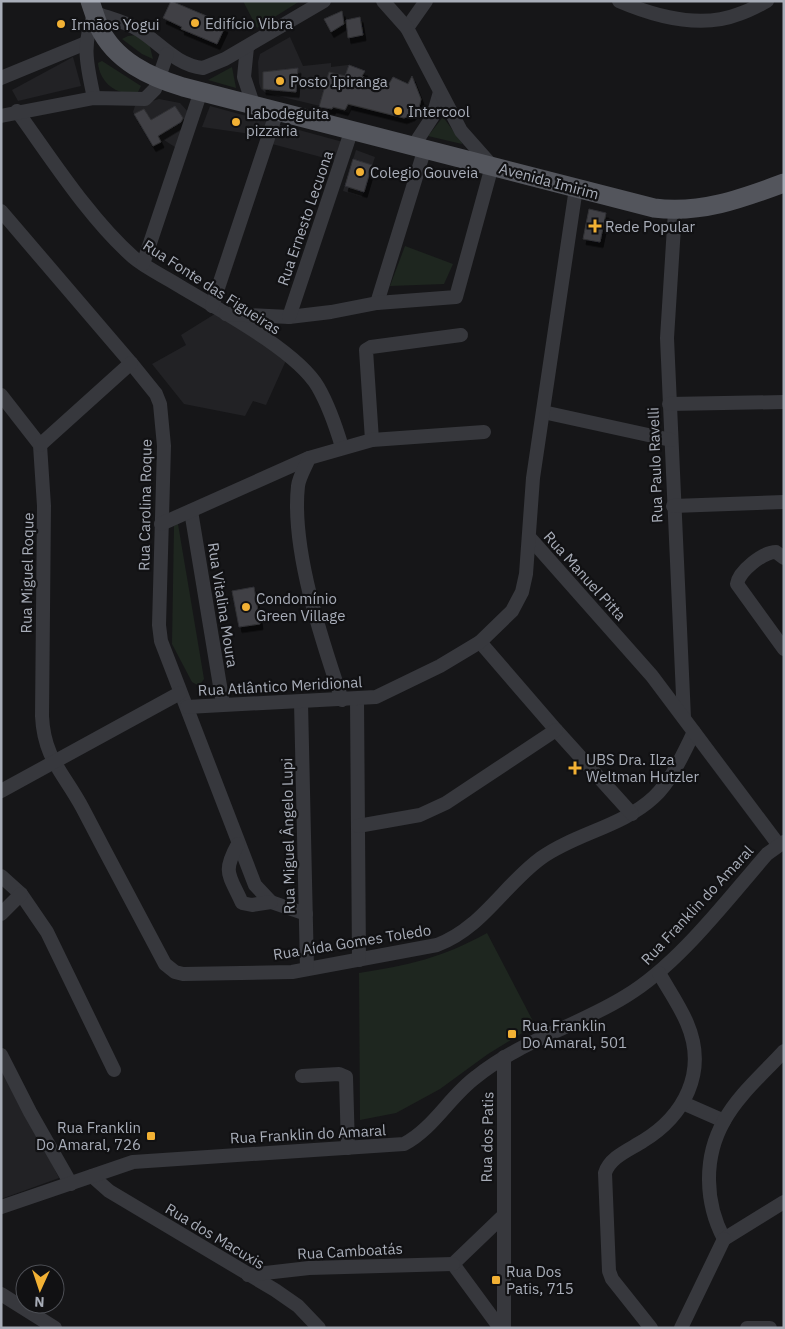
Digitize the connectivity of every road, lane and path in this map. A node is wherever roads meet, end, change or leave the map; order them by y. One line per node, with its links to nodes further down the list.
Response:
1 (324, 1): 9 (street)
2 (383, 1): 7 (street)
3 (426, 1): 7 (street)
4 (619, 1): 5 (street)
5 (767, 1)
6 (92, 7): 8 (street); 10 (street); 12 (main road, Avenida Imirim)
7 (407, 28): 14 (street)
8 (86, 43): 11 (street); 15 (street)
9 (247, 47): 10 (street); 16 (street)
10 (167, 54): 12 (street)
11 (1, 78)
12 (159, 80): 13 (main road, Avenida Imirim); 15 (street)
13 (201, 91): 16 (main road, Avenida Imirim); 27 (street)
14 (440, 92): 21 (street); 22 (street)
15 (94, 98): 18 (street)
16 (253, 104): 17 (main road, Avenida Imirim)
17 (277, 110): 20 (main road, Avenida Imirim); 29 (street)
18 (17, 111): 19 (street); 27 (street, Rua Fonte das Figueiras)
19 (1, 116)
20 (352, 129): 21 (main road, Avenida Imirim); 31 (street, Rua Ernesto Lecuona)
21 (420, 146): 22 (main road, Avenida Imirim); 28 (street)
22 (492, 166): 24 (main road, Avenida Imirim); 28 (street)
23 (784, 183): 26 (main road, Avenida Imirim)
24 (576, 188): 26 (main road, Avenida Imirim); 37 (street, Rua Manuel Pitta)
25 (1, 211): 33 (street, Rua Carolina Roque)
26 (676, 211): 36 (street, Rua Paulo Ravelli)
27 (143, 264): 29 (street, Rua Fonte das Figueiras)
28 (377, 303): 31 (street)
29 (212, 306): 30 (street, Rua Fonte das Figueiras)
30 (226, 314): 31 (street); 42 (street, Rua Fonte das Figueiras)
31 (288, 317)
32 (461, 334): 39 (street)
33 (131, 364): 41 (street); 47 (street, Rua Carolina Roque)
34 (1, 395): 41 (street)
35 (784, 402): 36 (street)
36 (669, 404): 40 (street, Rua Paulo Ravelli)
37 (543, 412): 40 (street); 48 (street, Rua Manuel Pitta)
38 (484, 432): 39 (street)
39 (372, 440): 42 (street)
40 (671, 440): 45 (street, Rua Paulo Ravelli)
41 (40, 445): 61 (street, Rua Miguel Roque)
42 (342, 447): 43 (street)
43 (309, 458): 46 (street); 53 (street)
44 (784, 502): 45 (street)
45 (673, 506): 58 (street, Rua Paulo Ravelli)
46 (191, 511): 47 (street); 56 (street, Rua Vitalina Moura)
47 (161, 524): 52 (street, Rua Carolina Roque)
48 (528, 537): 50 (street, Rua Atlântico Meridional); 58 (street, Rua Manuel Pitta)
49 (784, 558): 51 (street)
50 (480, 642): 54 (street, Rua Atlântico Meridional); 59 (street)
51 (784, 649)
52 (180, 693): 57 (street, Rua Carolina Roque); 61 (street)
53 (342, 700): 54 (street, Rua Atlântico Meridional); 55 (street, Rua Atlântico Meridional)
54 (357, 700): 64 (street)
55 (301, 702): 56 (street, Rua Atlântico Meridional); 71 (street, Rua Miguel Ângelo Lupi)
56 (223, 704): 57 (street, Rua Atlântico Meridional)
57 (187, 707): 66 (street, Rua Carolina Roque)
58 (684, 718): 60 (street, Rua Manuel Pitta)
59 (556, 730): 63 (street); 64 (street)
60 (694, 732): 63 (street, Rua Aída Gomes Toledo); 65 (street, Rua Manuel Pitta)
61 (54, 762): 62 (street); 73 (street, Rua Aída Gomes Toledo)
62 (1, 791)
63 (632, 814): 72 (street, Rua Aída Gomes Toledo)
64 (358, 826): 72 (street)
65 (781, 843): 74 (street, Rua Franklin do Amaral)
66 (238, 844): 69 (street, Rua Carolina Roque); 69 (street, Rua Carolina Roque)
67 (1, 876): 68 (street)
68 (21, 894): 70 (street); 78 (street)
69 (271, 902): 71 (street, Rua Carolina Roque)
70 (1, 914)
71 (306, 914): 73 (street, Rua Miguel Ângelo Lupi)
72 (358, 960): 73 (street, Rua Aída Gomes Toledo)
73 (307, 969)
74 (659, 973): 77 (street, Rua Franklin do Amaral); 80 (street)
75 (784, 1051): 81 (street)
76 (1, 1055): 84 (street)
77 (504, 1057): 82 (street, Rua Franklin do Amaral); 87 (street, Rua dos Patis)
78 (114, 1070)
79 (302, 1076): 82 (street)
80 (683, 1103): 81 (street); 96 (street)
81 (724, 1121): 88 (street)
82 (348, 1148): 83 (street, Rua Franklin do Amaral)
83 (92, 1176): 84 (street, Rua Franklin do Amaral); 90 (street, Rua dos Macuxis)
84 (71, 1184): 86 (street, Rua Franklin do Amaral)
85 (784, 1202): 88 (street)
86 (1, 1207)
87 (503, 1216): 89 (street); 95 (street, Rua dos Patis)
88 (724, 1239): 97 (street)
89 (454, 1264): 90 (street, Rua Camboatás); 95 (street, Rua dos Patis)
90 (248, 1275): 94 (street, Rua dos Macuxis)
91 (1, 1294): 92 (street)
92 (50, 1325): 93 (street)
93 (31, 1328)
94 (319, 1328)
95 (502, 1328)
96 (651, 1328)
97 (681, 1328)
98 (747, 1328): 99 (street)
99 (770, 1328)

